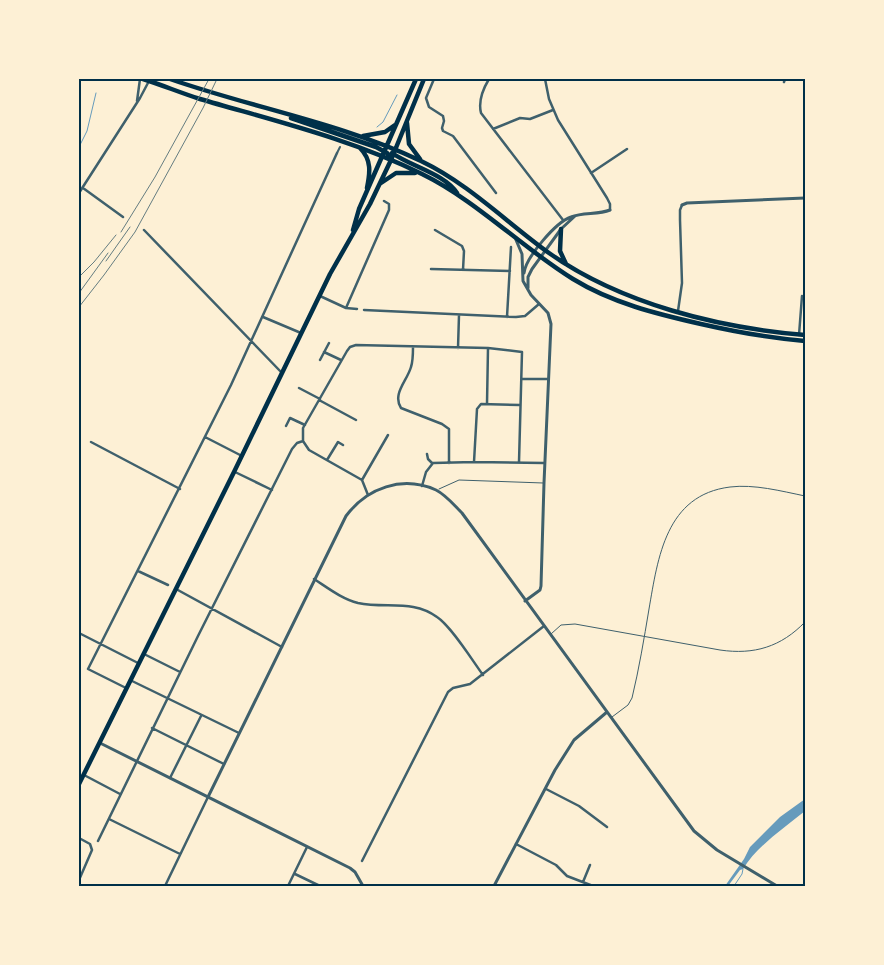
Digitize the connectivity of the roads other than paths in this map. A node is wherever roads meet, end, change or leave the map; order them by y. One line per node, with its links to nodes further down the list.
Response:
1 (142, 79): 8 (highway); 9 (street)
2 (171, 79): 10 (highway)
3 (416, 79): 13 (highway)
4 (424, 79): 12 (highway)
5 (434, 79): 29 (street)
6 (489, 79): 14 (street)
7 (545, 79): 11 (street)
8 (149, 80): 9 (street); 16 (highway)
9 (137, 101): 27 (street)
10 (262, 108): 15 (highway); 19 (highway)
11 (553, 110): 14 (street); 24 (street)
12 (408, 117): 20 (highway); 23 (highway)
13 (396, 124): 15 (highway); 19 (highway)
14 (493, 130): 38 (street)
15 (360, 136): 19 (highway)
16 (357, 146): 19 (highway); 30 (highway)
17 (340, 147): 21 (street)
18 (627, 149): 24 (street)
19 (385, 151): 20 (highway); 22 (highway); 30 (highway)
20 (394, 152): 22 (highway); 23 (highway); 31 (highway)
21 (337, 153): 63 (street)
22 (391, 160): 25 (highway); 26 (highway)
23 (422, 161): 44 (highway)
24 (591, 172): 35 (street)
25 (421, 174): 26 (highway); 31 (highway)
26 (378, 187): 42 (highway)
27 (83, 188): 28 (street); 37 (street)
28 (79, 193)
29 (496, 193)
30 (366, 194): 42 (highway)
31 (458, 195): 43 (highway)
32 (805, 198): 34 (street)
33 (384, 201): 58 (street)
34 (682, 205): 61 (street)
35 (610, 210): 36 (street)
36 (575, 216): 38 (street); 39 (street)
37 (123, 217)
38 (563, 220): 44 (street)
39 (561, 229): 46 (street); 49 (highway)
40 (144, 230): 69 (street)
41 (435, 230): 51 (street)
42 (351, 236): 55 (highway)
43 (514, 236): 47 (highway); 53 (street)
44 (540, 245): 46 (highway); 47 (street)
45 (511, 247): 52 (street)
46 (545, 250): 48 (street); 49 (highway)
47 (535, 252): 48 (highway); 53 (street)
48 (540, 256): 54 (street); 68 (highway)
49 (566, 264): 61 (highway)
50 (431, 269): 51 (street)
51 (463, 270): 52 (street)
52 (510, 271): 64 (street)
53 (523, 281): 54 (street)
54 (528, 289): 57 (street)
55 (320, 296): 58 (street); 65 (highway)
56 (802, 296): 66 (street)
57 (539, 304): 64 (street); 78 (street)
58 (346, 308): 59 (street)
59 (358, 309)
60 (364, 310): 62 (street)
61 (678, 311): 66 (highway)
62 (459, 315): 64 (street); 72 (street)
63 (263, 317): 65 (street); 69 (street)
64 (507, 317)
65 (302, 334): 77 (highway)
66 (799, 335): 67 (highway)
67 (805, 335)
68 (805, 341)
69 (251, 343): 77 (street); 88 (street)
70 (329, 343): 74 (street)
71 (413, 347): 72 (street); 76 (street); 98 (street)
72 (458, 348): 73 (street)
73 (488, 348): 79 (street); 82 (street)
74 (324, 352): 75 (street); 76 (street)
75 (320, 360)
76 (342, 360): 81 (street)
77 (283, 374): 93 (highway)
78 (548, 379): 79 (street); 99 (street)
79 (521, 380): 83 (street)
80 (299, 388): 81 (street)
81 (319, 399): 84 (street); 85 (street)
82 (487, 404): 83 (street); 95 (street)
83 (520, 405): 96 (street)
84 (356, 420)
85 (305, 425): 86 (street); 89 (street)
86 (286, 426)
87 (388, 435): 101 (street)
88 (205, 437): 93 (street); 104 (street)
89 (304, 441): 94 (street); 105 (street)
90 (91, 442): 104 (street)
91 (343, 445): 94 (street)
92 (427, 454): 97 (street)
93 (242, 456): 100 (highway)
94 (327, 460): 101 (street)
95 (474, 462): 96 (street); 98 (street)
96 (519, 462): 99 (street)
97 (432, 463): 98 (street); 103 (street)
98 (449, 463)
99 (544, 463): 102 (street)
100 (234, 472): 105 (street); 112 (highway)
101 (362, 480): 107 (street)
102 (544, 483): 106 (lane); 113 (street)
103 (422, 486): 106 (street); 107 (street)
104 (180, 489): 109 (street)
105 (272, 490): 114 (street)
106 (436, 490): 113 (street)
107 (368, 495): 110 (street)
108 (805, 496): 119 (lane)
109 (138, 571): 111 (street); 120 (street)
110 (314, 579): 121 (street); 125 (street)
111 (168, 585)
112 (175, 589): 114 (street); 122 (highway)
113 (526, 601): 116 (street)
114 (212, 608): 121 (street); 124 (street)
115 (805, 622): 119 (lane)
116 (544, 626): 118 (street); 125 (street)
117 (79, 633): 120 (street)
118 (550, 634): 119 (lane); 129 (street)
119 (644, 636): 131 (lane)
120 (101, 644): 123 (street); 127 (street)
121 (282, 647): 133 (street)
122 (143, 653): 123 (highway); 124 (street)
123 (138, 663): 126 (highway)
124 (180, 672): 128 (street)
125 (483, 674): 151 (street)
126 (130, 679): 127 (highway); 128 (street)
127 (126, 688): 134 (highway)
128 (168, 698): 130 (street); 132 (street)
129 (607, 712): 131 (street); 141 (street)
130 (202, 716): 133 (street); 135 (street)
131 (611, 718): 164 (street)
132 (152, 728): 135 (street); 136 (street)
133 (239, 733): 137 (street)
134 (99, 742): 136 (street); 138 (highway)
135 (186, 745): 137 (street); 139 (street)
136 (136, 761): 139 (street); 142 (street)
137 (224, 764): 143 (street)
138 (83, 775): 140 (highway); 142 (street)
139 (170, 778): 143 (street)
140 (79, 784)
141 (546, 789): 145 (street); 148 (street)
142 (120, 794): 144 (street)
143 (208, 797): 149 (street); 150 (street)
144 (109, 819): 147 (street); 150 (street)
145 (607, 827)
146 (79, 838): 154 (street)
147 (98, 841)
148 (516, 843): 157 (street); 162 (street)
149 (308, 846): 155 (street); 161 (street)
150 (180, 854): 158 (street)
151 (362, 861)
152 (590, 865): 157 (street)
153 (79, 868): 154 (street)
154 (84, 870): 156 (street)
155 (294, 874): 159 (street); 160 (street)
156 (79, 880)
157 (583, 883): 163 (street)
158 (165, 886)
159 (288, 886)
160 (320, 886)
161 (363, 886)
162 (494, 886)
163 (593, 886)
164 (777, 886)

